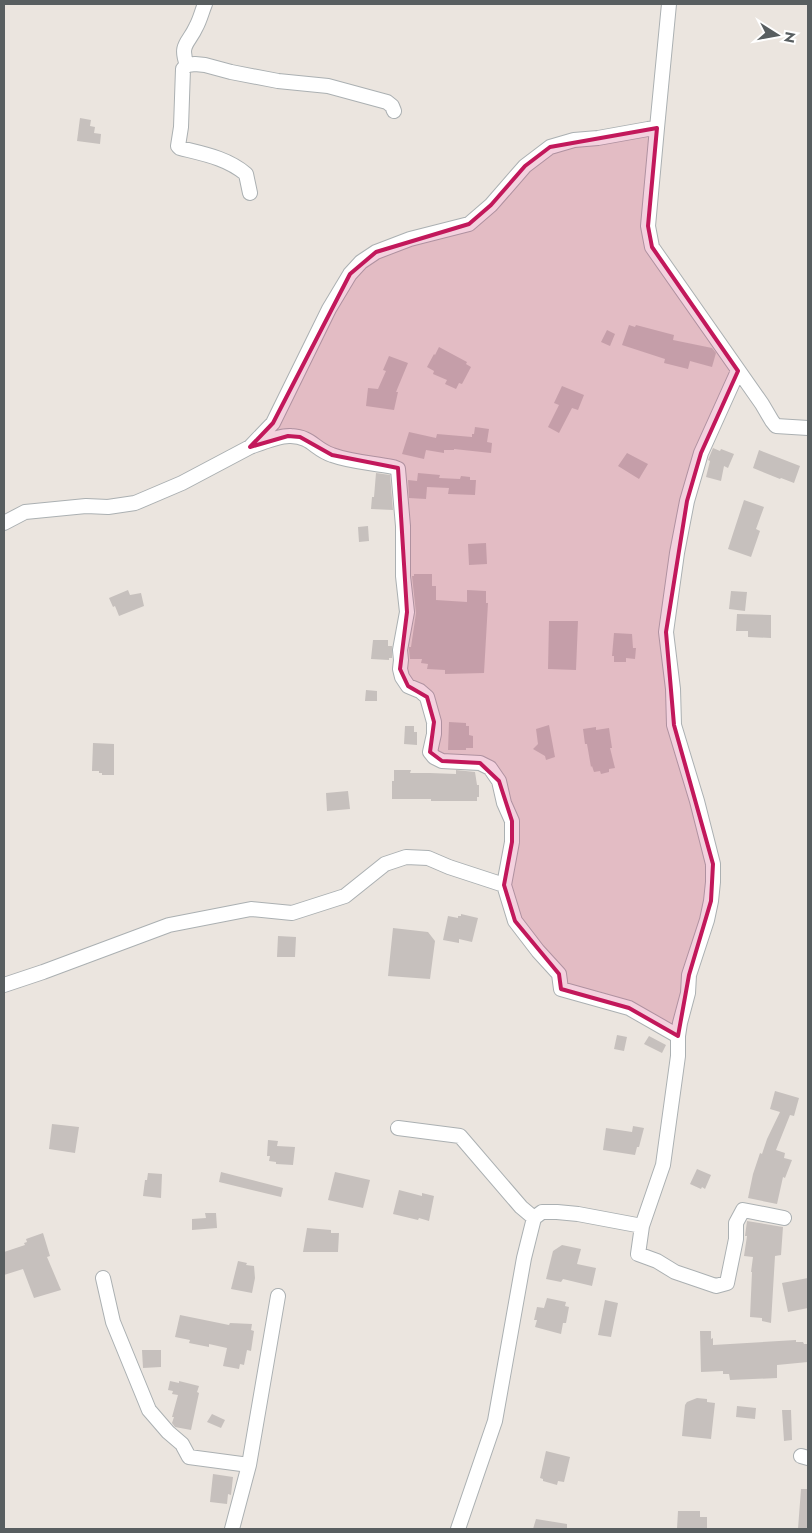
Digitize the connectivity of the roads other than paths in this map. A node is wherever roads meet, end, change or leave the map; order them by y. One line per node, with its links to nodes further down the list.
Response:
1 (205, 4): 3 (street)
2 (669, 4): 5 (street)
3 (187, 64): 4 (street); 6 (street)
4 (394, 111)
5 (657, 128): 7 (street); 9 (street)
6 (250, 193)
7 (738, 371): 8 (street); 13 (street)
8 (808, 428)
9 (250, 447): 10 (street); 11 (street)
10 (4, 523)
11 (504, 884): 12 (street); 13 (street)
12 (4, 985)
13 (678, 1036): 17 (street)
14 (398, 1128): 15 (street)
15 (534, 1218): 17 (street); 22 (street)
16 (784, 1218): 17 (street)
17 (642, 1226)
18 (104, 1278): 20 (street)
19 (278, 1296): 20 (street)
20 (248, 1465): 21 (street)
21 (232, 1529)
22 (458, 1529)

